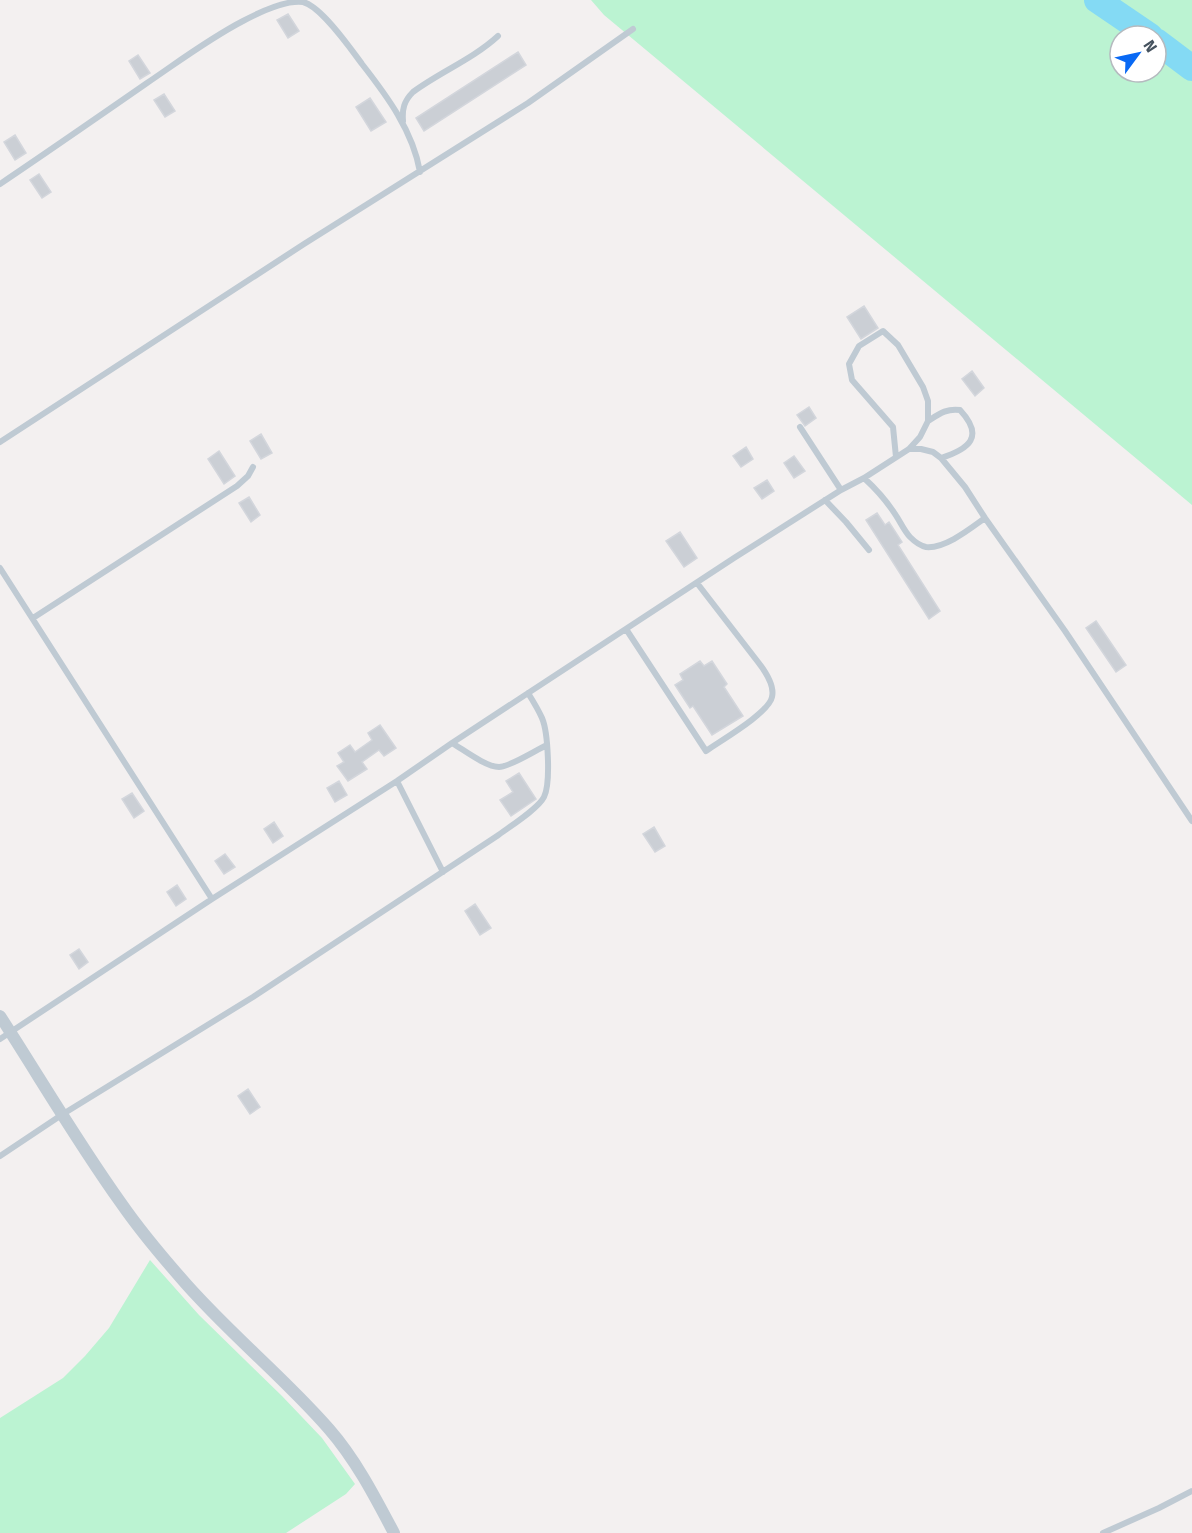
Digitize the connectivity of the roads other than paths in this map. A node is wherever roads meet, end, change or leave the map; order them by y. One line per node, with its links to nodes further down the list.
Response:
1 (633, 29): 4 (lane)
2 (498, 36): 3 (lane)
3 (403, 124): 4 (lane); 5 (lane)
4 (420, 171): 8 (lane)
5 (0, 184)
6 (928, 421): 9 (lane); 10 (lane); 11 (lane)
7 (800, 427): 14 (lane)
8 (0, 442)
9 (909, 449): 10 (lane); 11 (lane)
10 (896, 457): 13 (lane)
11 (941, 458): 16 (lane)
12 (253, 466): 20 (lane)
13 (864, 478): 14 (lane); 16 (lane)
14 (841, 490): 15 (lane)
15 (825, 500): 17 (lane); 19 (lane)
16 (985, 518): 26 (lane)
17 (869, 550)
18 (0, 568): 20 (lane)
19 (697, 583): 21 (lane); 21 (lane)
20 (33, 618): 28 (lane)
21 (626, 629): 22 (lane)
22 (528, 693): 23 (lane); 24 (lane)
23 (452, 743): 24 (lane); 25 (lane)
24 (547, 744): 27 (lane)
25 (397, 781): 27 (lane); 28 (lane)
26 (1192, 821)
27 (442, 872): 31 (lane)
28 (212, 899): 30 (lane)
29 (0, 1016): 30 (street)
30 (5, 1035): 31 (street)
31 (63, 1114): 32 (lane); 34 (street)
32 (0, 1156)
33 (1192, 1491): 35 (lane)
34 (394, 1533)
35 (1103, 1533)

